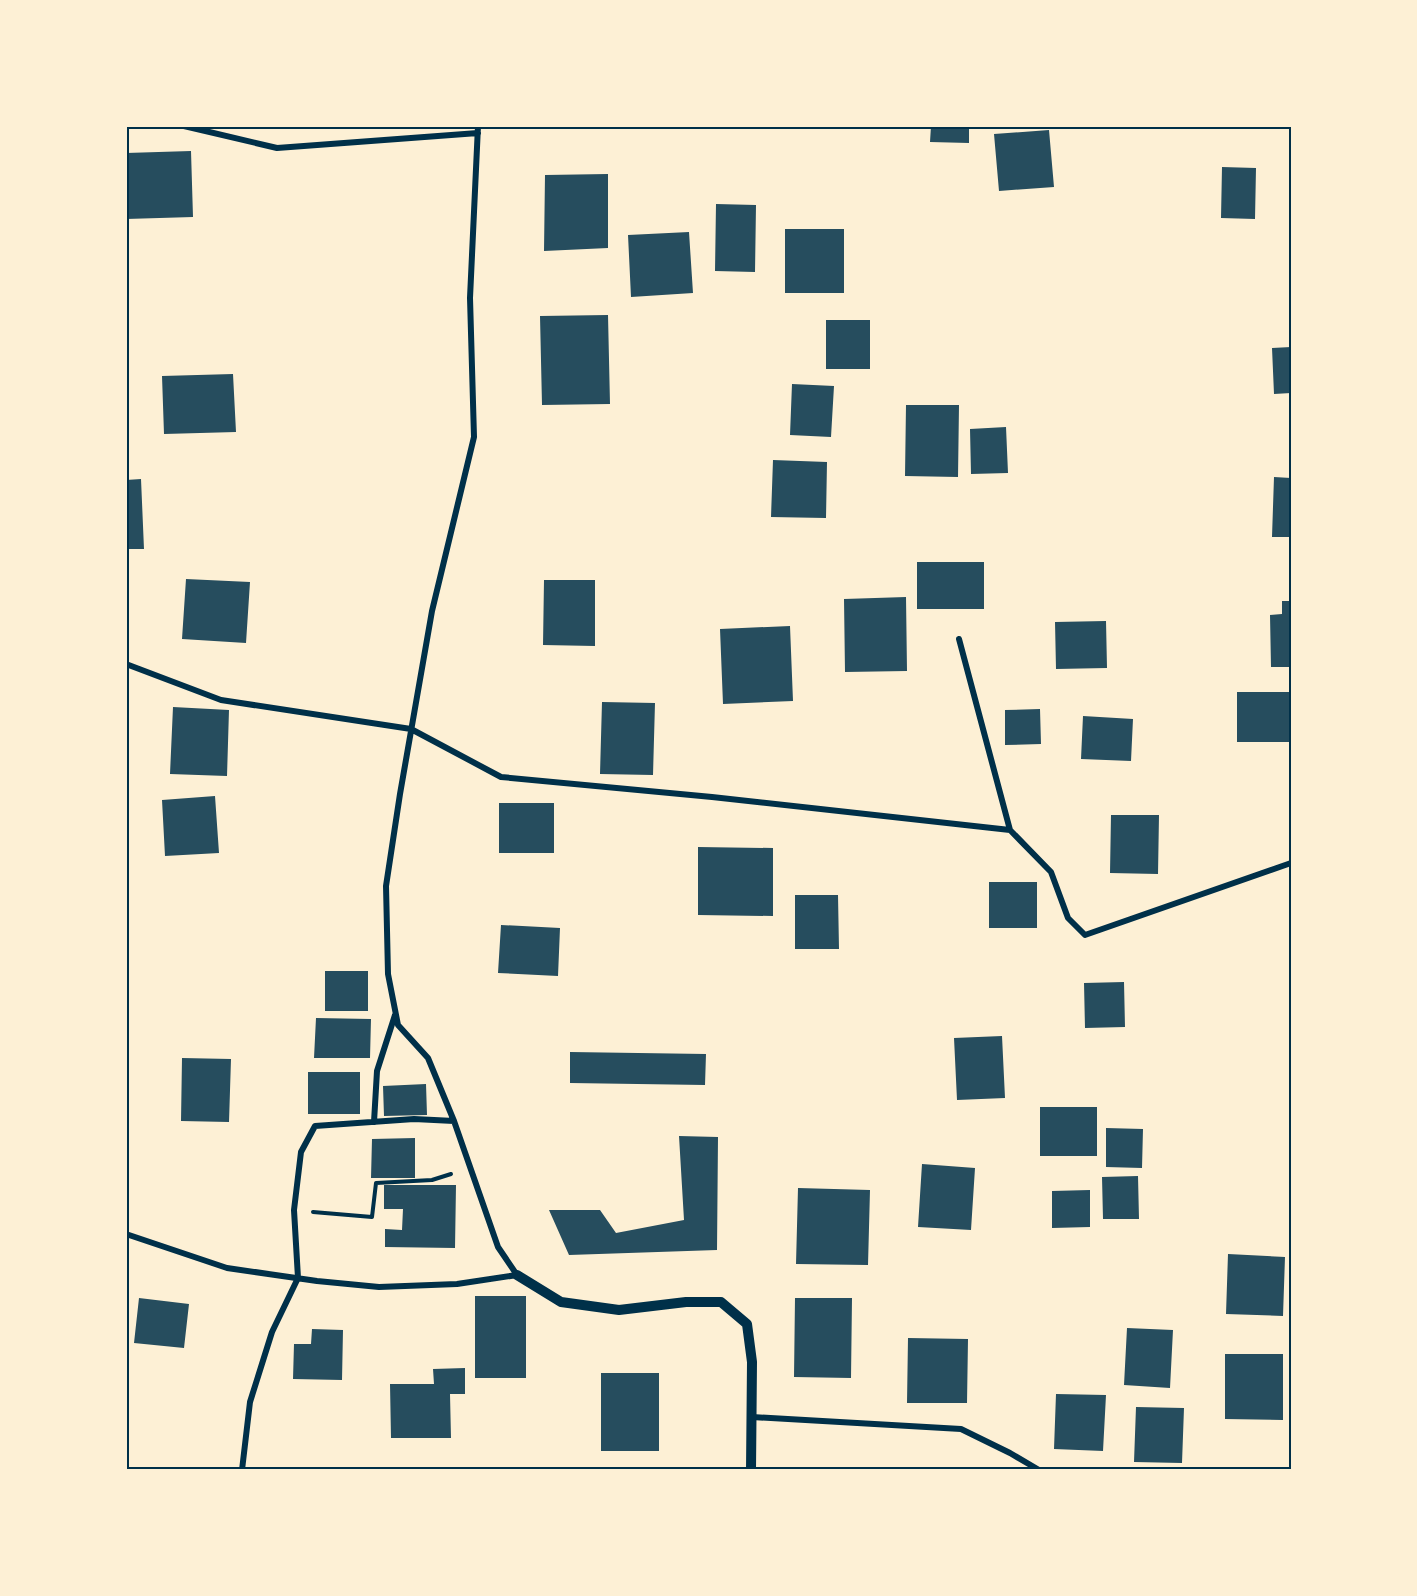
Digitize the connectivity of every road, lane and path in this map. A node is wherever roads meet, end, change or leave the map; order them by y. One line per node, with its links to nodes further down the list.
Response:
1 (184, 126): 2 (street)
2 (478, 130): 5 (street)
3 (959, 639): 6 (street)
4 (126, 664): 5 (street)
5 (411, 729): 6 (street); 8 (street)
6 (1010, 830): 7 (street)
7 (1291, 863)
8 (395, 1015): 9 (street); 10 (street)
9 (454, 1121): 10 (street); 11 (street)
10 (374, 1122): 12 (street)
11 (470, 1169): 12 (path); 14 (street)
12 (294, 1210): 15 (street)
13 (126, 1234): 15 (street)
14 (518, 1275): 15 (street); 16 (street)
15 (298, 1278): 17 (street)
16 (752, 1417): 18 (street); 19 (street)
17 (242, 1470)
18 (751, 1470)
19 (1039, 1470)

